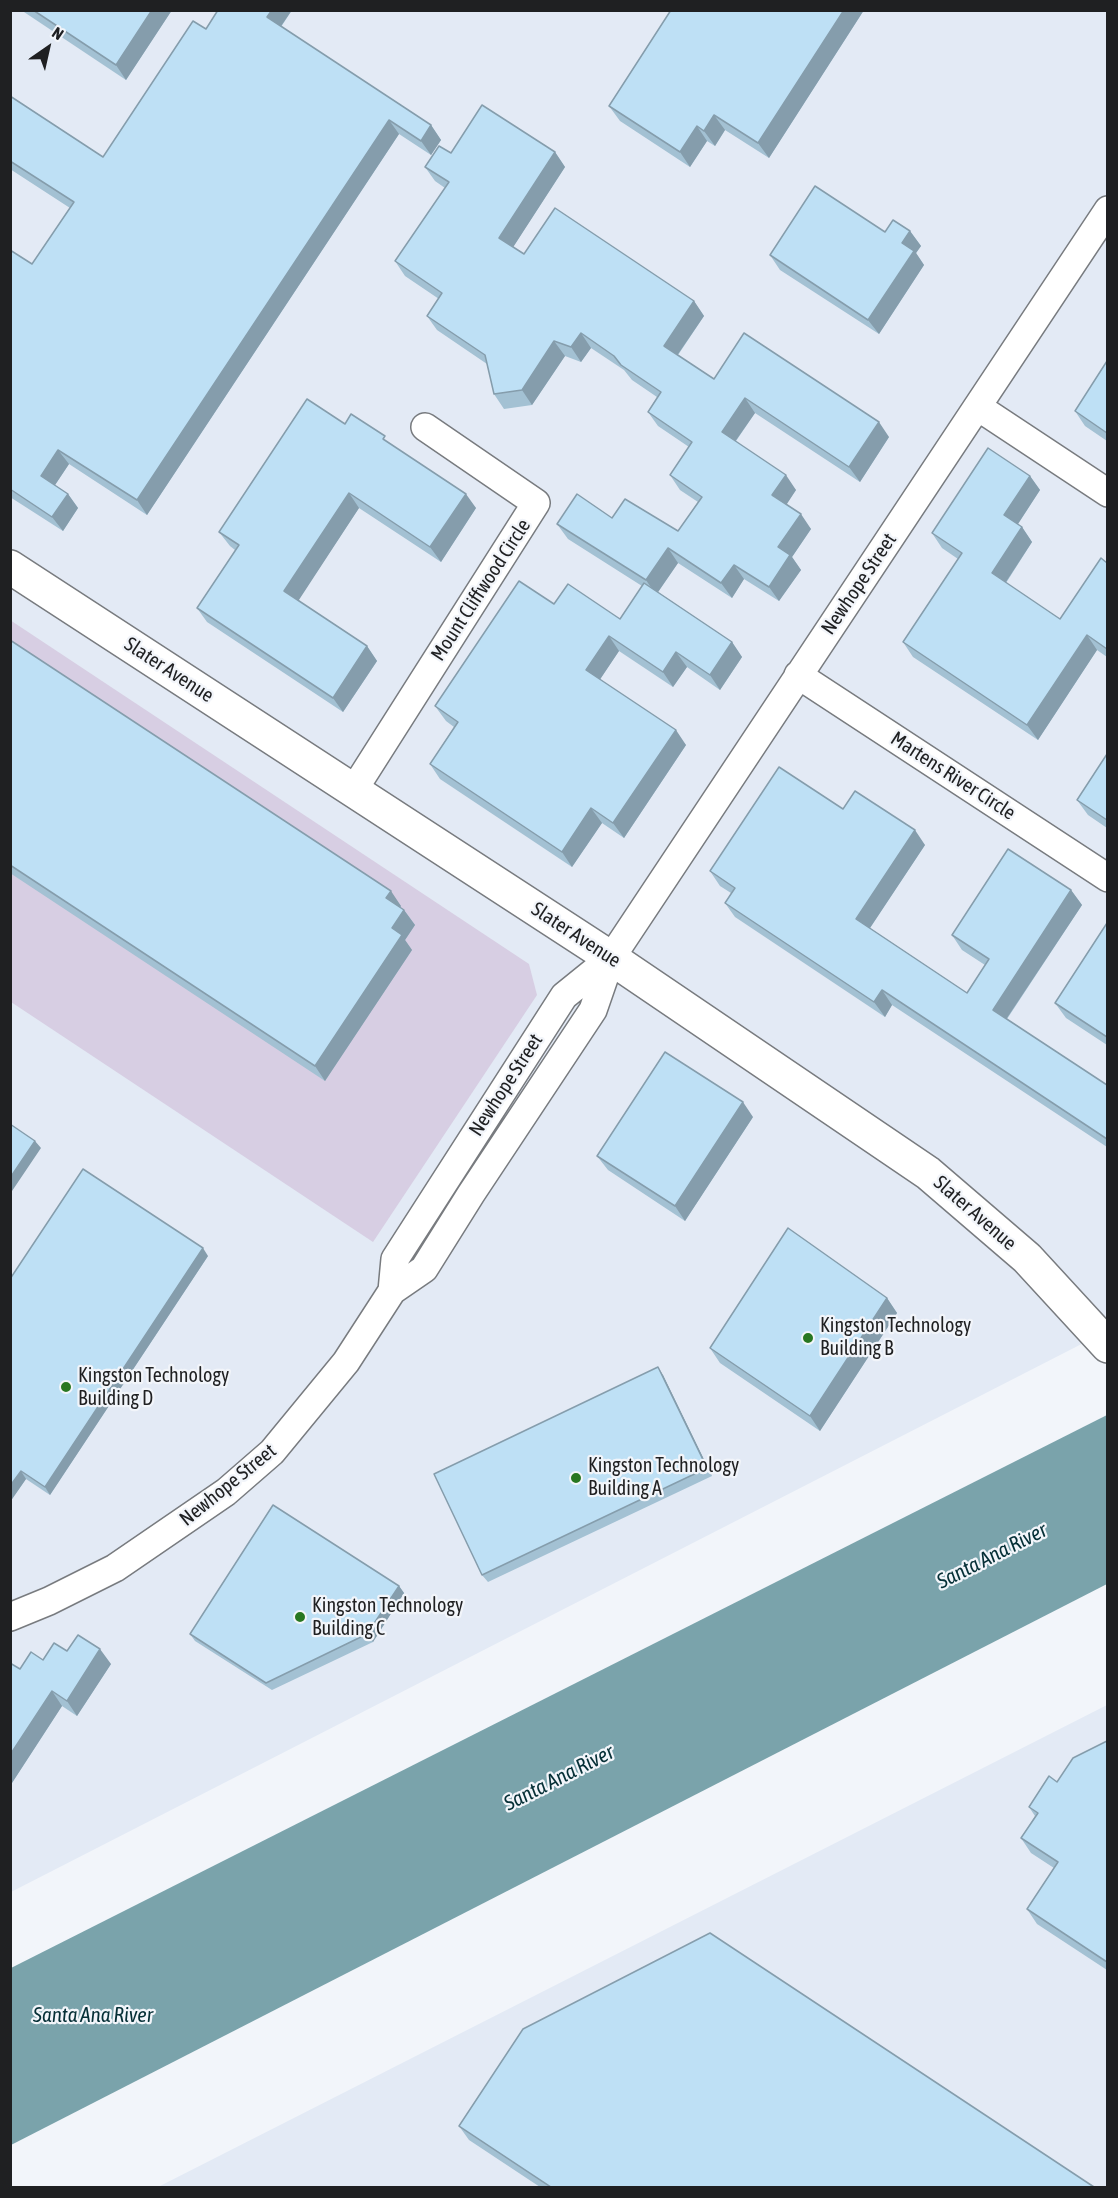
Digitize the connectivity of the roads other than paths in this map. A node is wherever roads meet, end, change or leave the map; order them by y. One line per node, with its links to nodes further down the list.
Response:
1 (1107, 210): 2 (street, Newhope Street)
2 (978, 407): 4 (street); 6 (street, Newhope Street)
3 (425, 427): 7 (street, Mount Cliffwood Circle)
4 (1107, 493)
5 (10, 567): 7 (main road, Slater Avenue)
6 (798, 675): 8 (street, Martens River Circle); 9 (street, Newhope Street)
7 (353, 790): 9 (main road, Slater Avenue)
8 (1107, 878)
9 (611, 958): 10 (main road, Slater Avenue); 11 (street, Newhope Street)
10 (1107, 1345)
11 (10, 1617)

